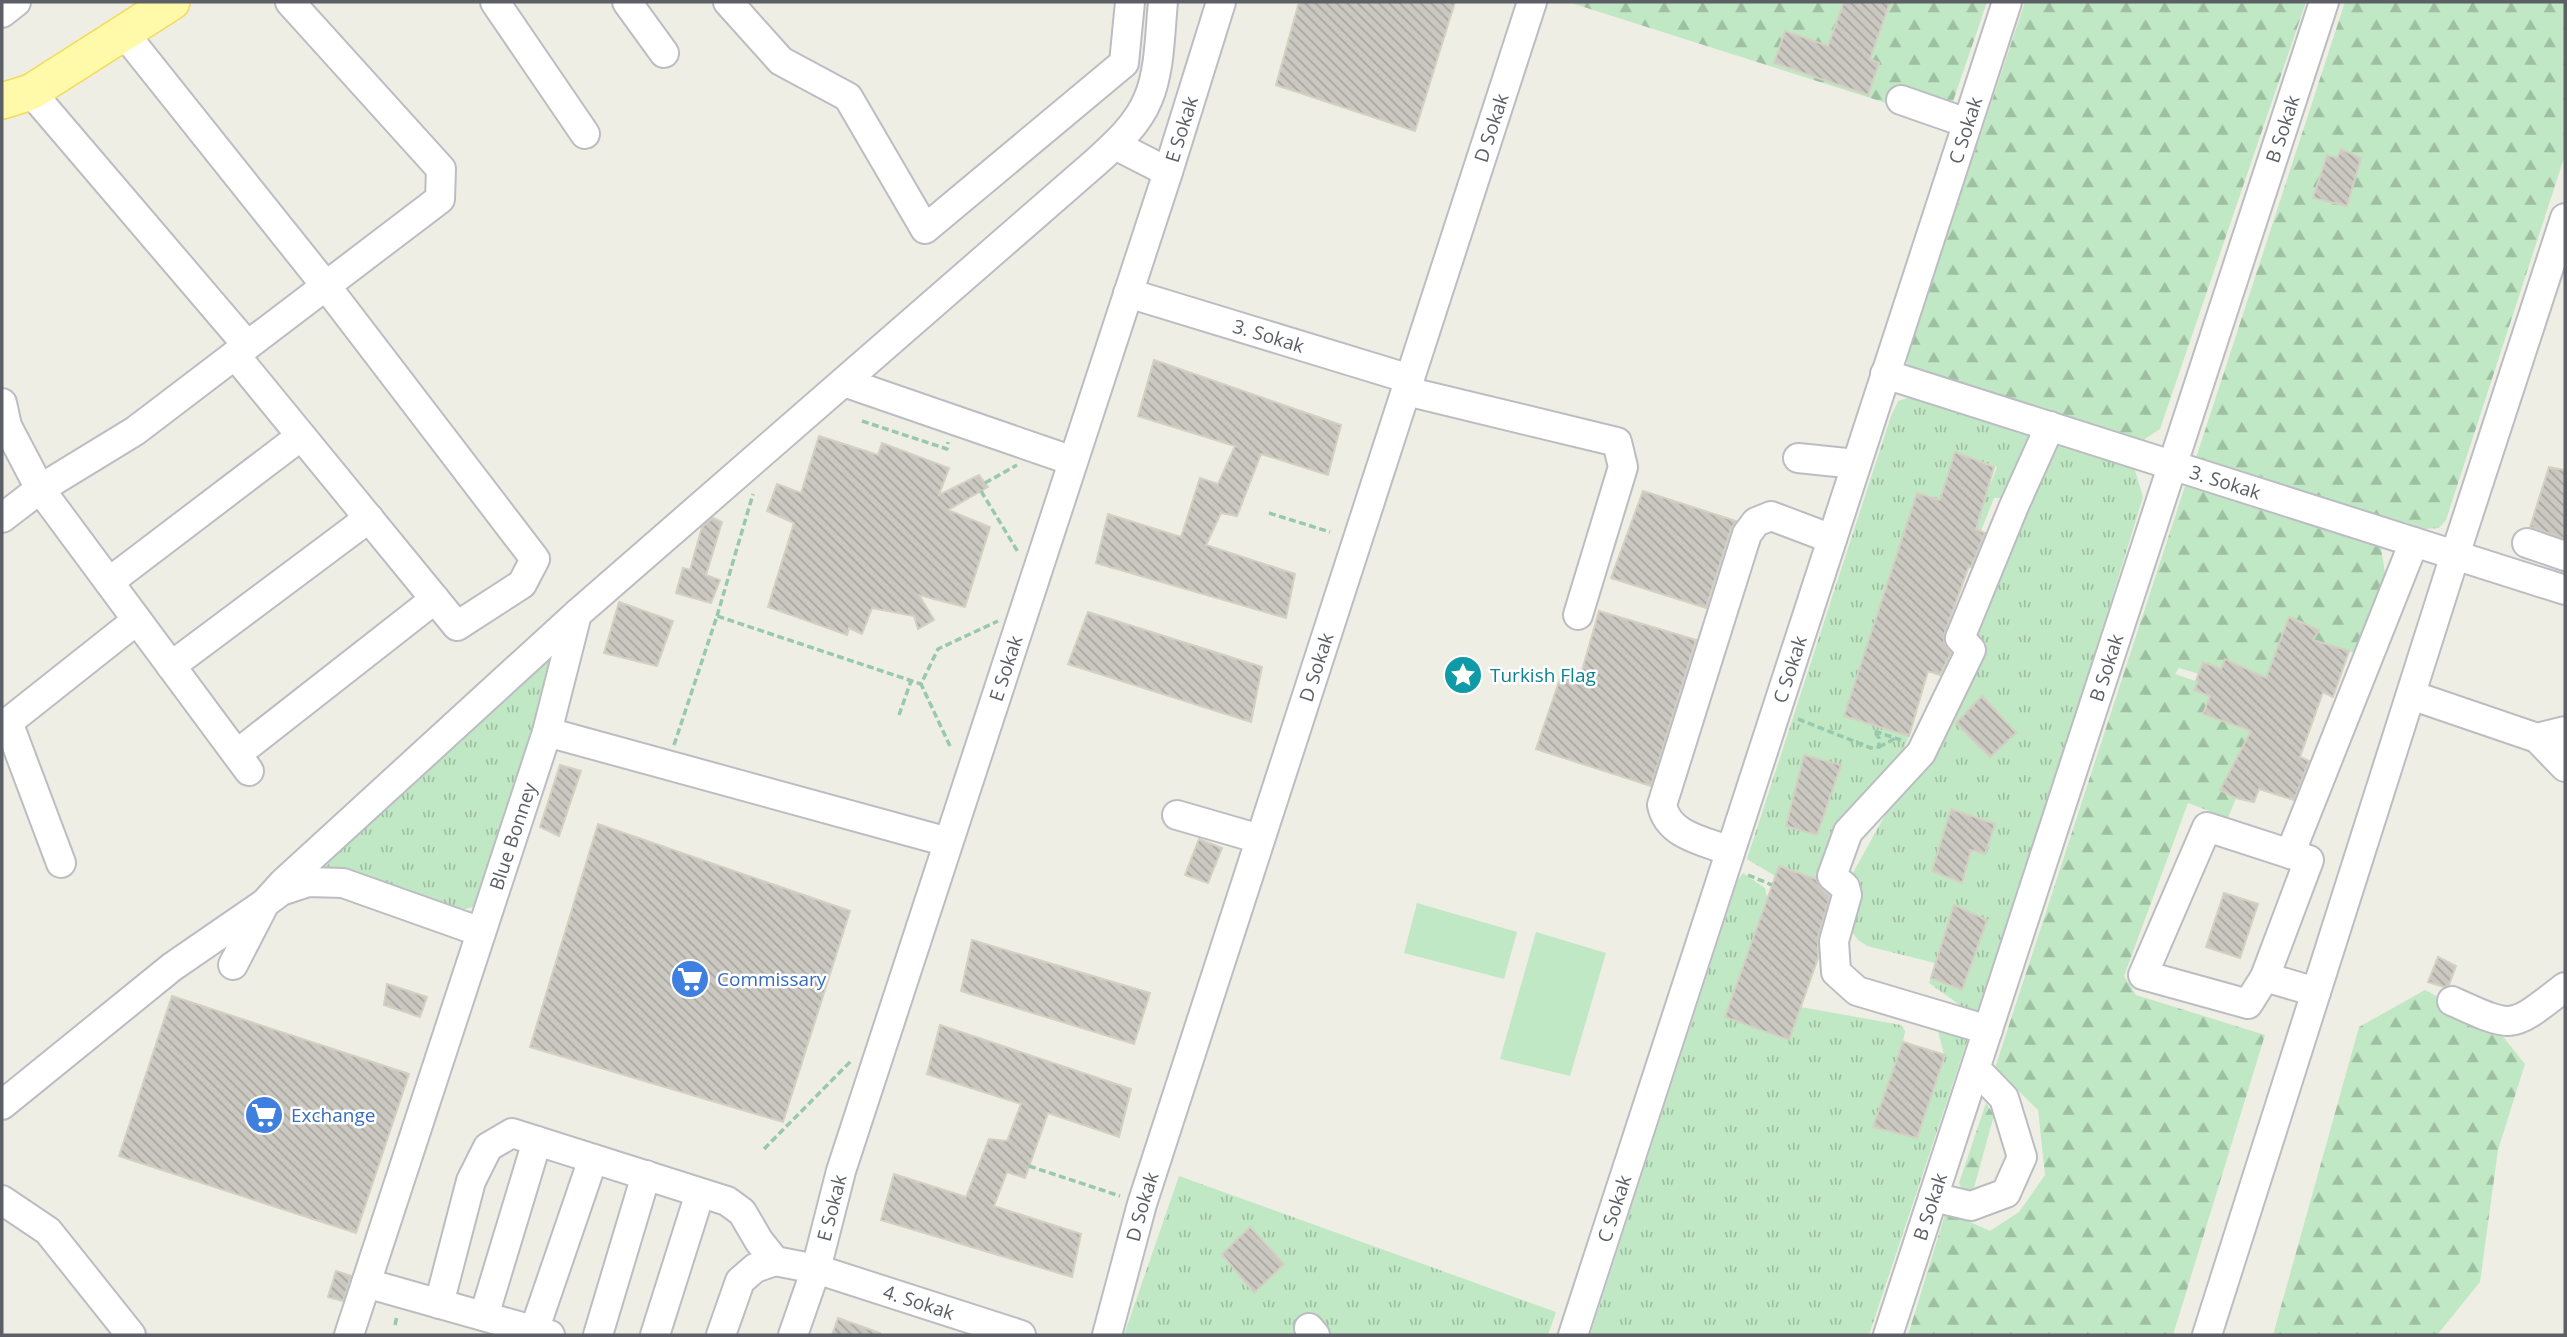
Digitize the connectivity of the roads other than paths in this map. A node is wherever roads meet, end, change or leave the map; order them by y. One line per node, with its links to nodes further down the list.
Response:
1 (16, 2): 13 (street)
2 (172, 2): 14 (main road)
3 (290, 2): 23 (street)
4 (495, 2): 19 (street)
5 (627, 2): 15 (street)
6 (728, 2): 7 (street)
7 (1130, 2)
8 (1163, 2): 20 (street)
9 (1221, 2): 21 (street, E Sokak)
10 (1532, 2): 28 (street, D Sokak)
11 (2007, 2): 18 (street, C Sokak)
12 (2324, 2): 35 (street, B Sokak)
13 (2, 13)
14 (124, 33): 16 (main road); 23 (street)
15 (664, 53)
16 (16, 97): 25 (street)
17 (1901, 100): 18 (street)
18 (1967, 123): 26 (street, C Sokak)
19 (585, 134)
20 (1115, 145): 21 (street); 27 (street)
21 (1168, 172): 24 (street, E Sokak)
22 (2565, 218): 42 (street)
23 (326, 286): 25 (street); 46 (street)
24 (1128, 293): 28 (street, 3. Sokak); 33 (street, E Sokak)
25 (241, 350): 31 (street); 36 (street)
26 (1885, 374): 30 (street, 3. Sokak); 34 (street, C Sokak)
27 (844, 382): 33 (street); 47 (street)
28 (1408, 385): 48 (street, 3. Sokak); 58 (street, D Sokak)
29 (2, 403): 36 (street)
30 (2050, 426): 35 (street, 3. Sokak); 70 (street)
31 (301, 436): 38 (street); 44 (street)
32 (1798, 458): 34 (street)
33 (1073, 461): 59 (street, E Sokak)
34 (1856, 464): 39 (street, C Sokak)
35 (2172, 465): 40 (street, 3. Sokak); 70 (street, B Sokak)
36 (40, 489): 37 (street); 44 (street)
37 (2, 518)
38 (369, 519): 46 (street); 50 (street)
39 (1832, 539): 60 (street, C Sokak); 60 (street)
40 (2414, 542): 42 (street, 3. Sokak); 61 (street)
41 (2526, 543): 43 (street)
42 (2455, 555): 45 (street, 3. Sokak); 51 (street)
43 (2561, 555): 45 (street)
44 (109, 582): 49 (street)
45 (2555, 587)
46 (435, 599): 50 (street)
47 (577, 614): 54 (street, Blue Bonney); 63 (street)
48 (1578, 615)
49 (137, 620): 50 (street); 52 (street)
50 (171, 666)
51 (2411, 695): 55 (street); 68 (street)
52 (5, 725): 62 (street)
53 (2565, 731): 55 (street)
54 (547, 733): 59 (street); 64 (street, Blue Bonney)
55 (2537, 738): 56 (street)
56 (2565, 766)
57 (1177, 815): 58 (street)
58 (1259, 839): 92 (street, D Sokak)
59 (948, 842): 80 (street, E Sokak)
60 (1730, 851): 93 (street, C Sokak)
61 (2290, 854): 66 (street); 66 (street)
62 (61, 863)
63 (265, 903): 64 (street); 65 (street); 72 (street)
64 (481, 932): 81 (street, Blue Bonney)
65 (233, 965)
66 (2265, 976): 68 (street)
67 (2565, 987): 69 (street)
68 (2316, 992): 95 (street)
69 (2452, 1001)
70 (1988, 1030): 71 (street, B Sokak)
71 (1976, 1069): 77 (street, B Sokak); 77 (street)
72 (2, 1105)
73 (537, 1141): 74 (street); 82 (street); 83 (street)
74 (593, 1159): 75 (street); 84 (street)
75 (646, 1175): 76 (street); 87 (street)
76 (700, 1193): 79 (street); 88 (street)
77 (1933, 1197): 94 (street, B Sokak)
78 (2, 1200): 85 (street)
79 (775, 1261): 80 (street, 4. Sokak); 89 (street)
80 (816, 1269): 90 (street, E Sokak); 91 (street, 4. Sokak)
81 (366, 1283): 82 (street); 86 (street, Blue Bonney)
82 (439, 1304): 83 (street)
83 (484, 1316): 84 (street)
84 (542, 1333)
85 (131, 1335)
86 (349, 1335)
87 (598, 1335)
88 (655, 1335)
89 (720, 1335)
90 (793, 1335)
91 (1021, 1335)
92 (1107, 1335)
93 (1573, 1335)
94 (1888, 1335)
95 (2207, 1335)

